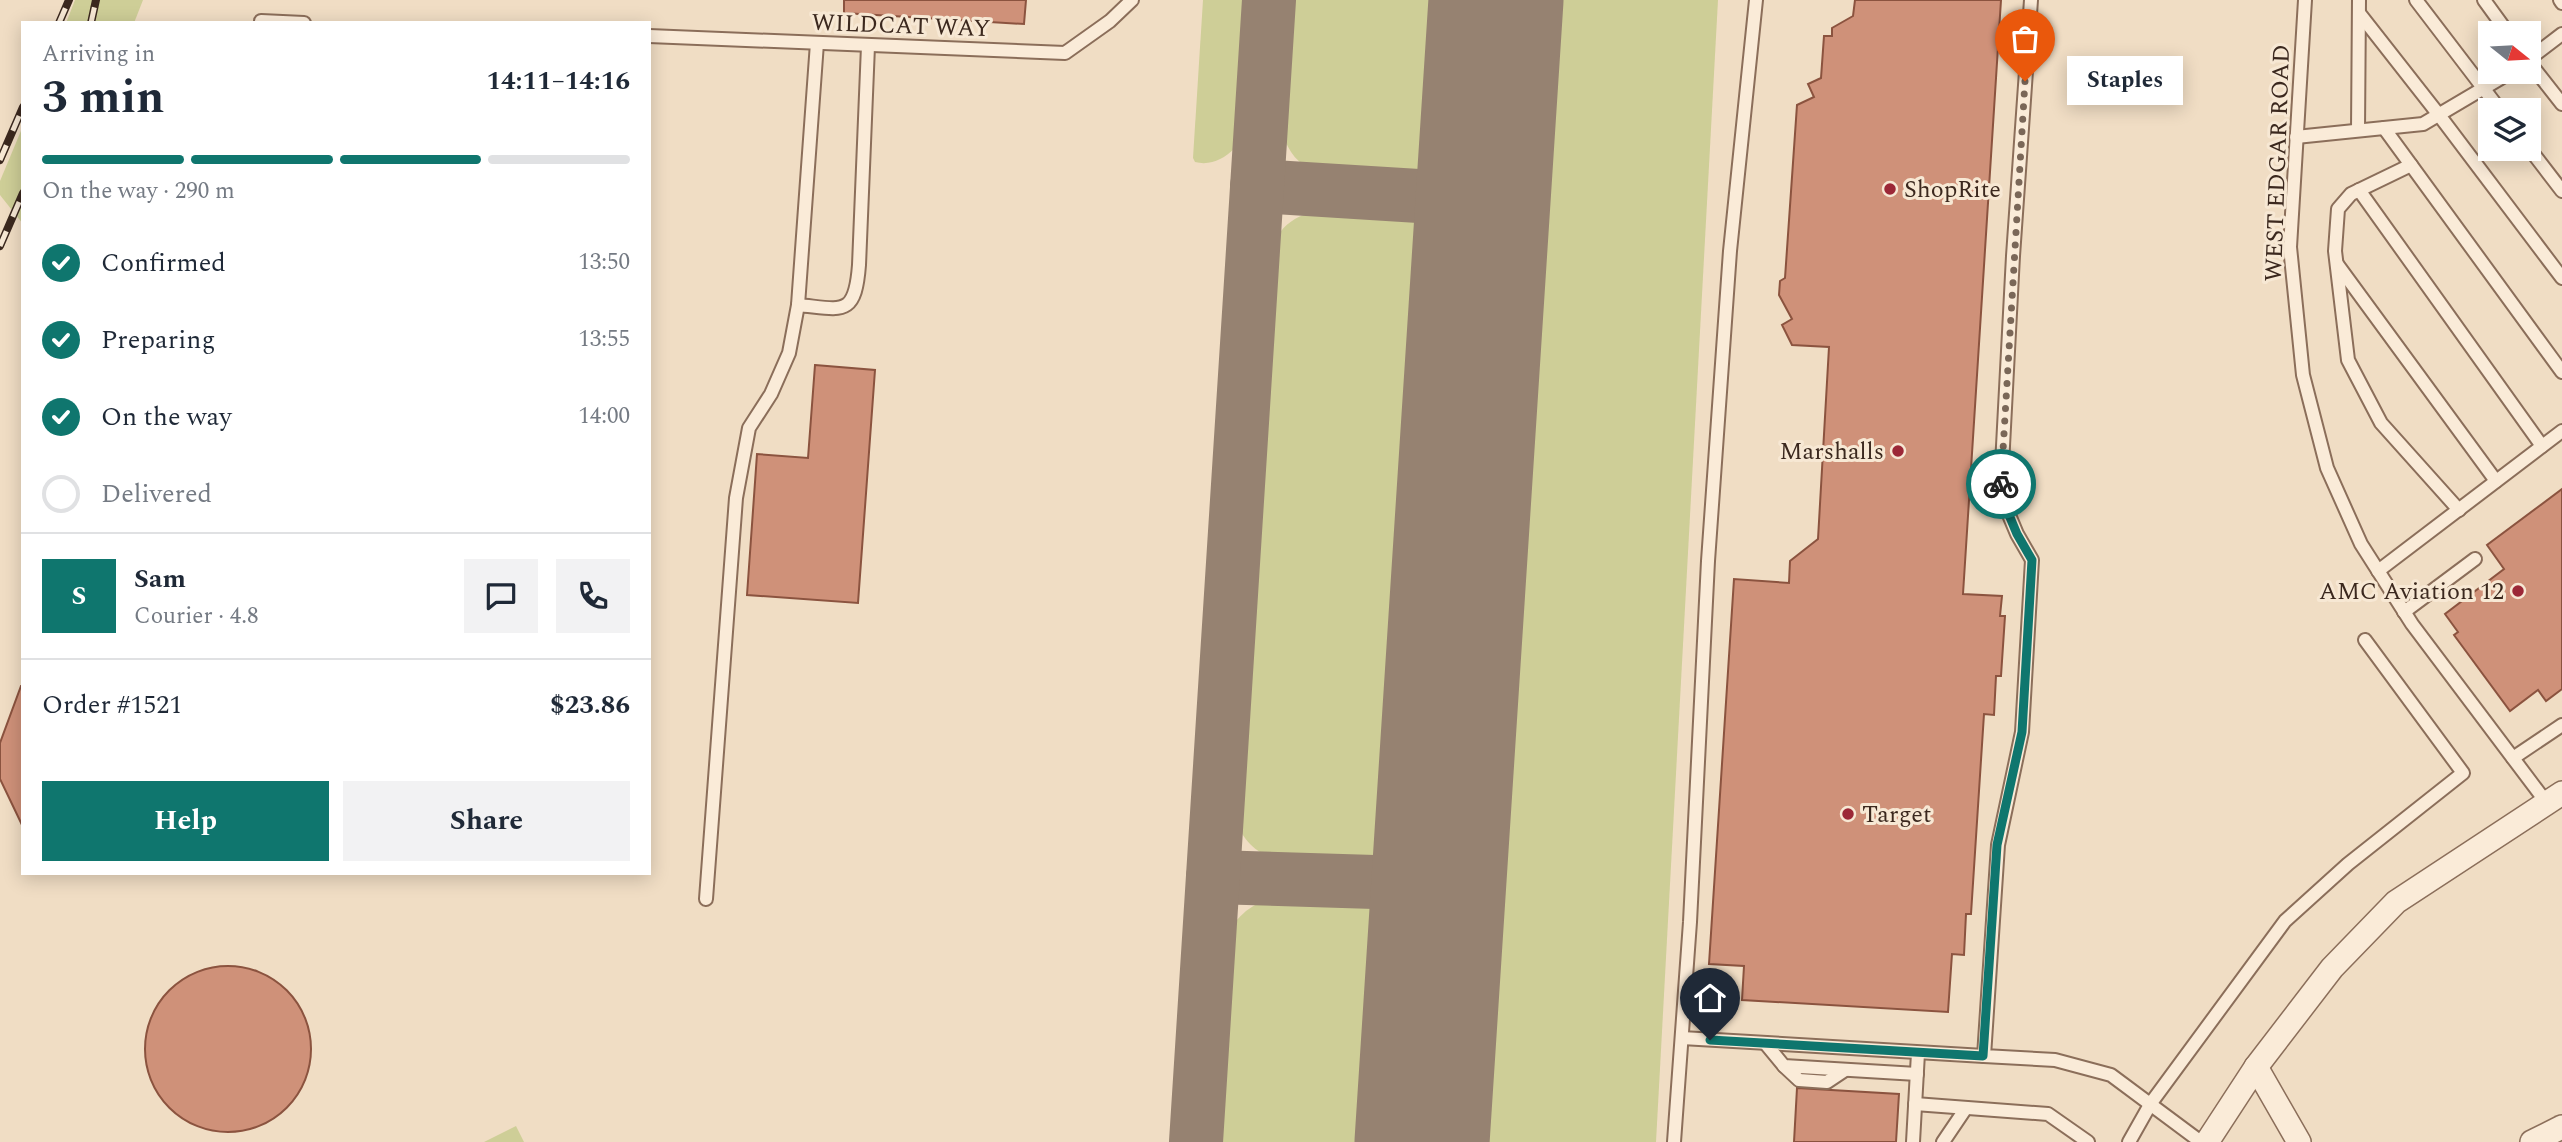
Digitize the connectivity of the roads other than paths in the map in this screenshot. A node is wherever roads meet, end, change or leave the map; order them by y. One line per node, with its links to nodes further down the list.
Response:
1 (1132, 0): 12 (lane, WILDCAT WAY)
2 (1756, 0): 43 (lane)
3 (2031, 0): 46 (lane)
4 (2305, 0): 22 (lane, WEST EDGAR ROAD)
5 (2416, 0): 16 (lane)
6 (2484, 0): 8 (lane)
7 (2359, 7): 19 (lane); 21 (lane)
8 (2499, 21)
9 (2562, 34): 13 (lane)
10 (651, 36): 11 (lane, WILDCAT WAY)
11 (817, 43): 12 (lane, WILDCAT WAY); 29 (lane)
12 (868, 46): 29 (lane)
13 (2541, 51)
14 (2541, 76): 18 (lane)
15 (2492, 84): 16 (lane)
16 (2484, 89): 17 (lane); 19 (lane)
17 (2491, 98)
18 (2562, 104)
19 (2439, 115): 20 (lane); 28 (lane)
20 (2384, 128): 21 (lane); 24 (lane)
21 (2358, 130): 22 (lane)
22 (2296, 137): 36 (lane, WEST EDGAR ROAD)
23 (2539, 161): 26 (lane)
24 (2411, 165): 25 (lane); 30 (lane)
25 (2359, 190): 27 (lane); 32 (lane)
26 (2562, 191)
27 (2336, 264): 33 (lane); 34 (lane)
28 (2562, 278)
29 (798, 305): 42 (lane)
30 (2562, 372)
31 (2562, 431): 32 (lane)
32 (2542, 446): 33 (lane)
33 (2496, 481): 34 (lane)
34 (2459, 510): 36 (lane)
35 (2475, 559): 37 (lane)
36 (2378, 571): 37 (lane, WEST EDGAR ROAD)
37 (2404, 612): 40 (lane, WEST EDGAR ROAD)
38 (2365, 639): 49 (lane)
39 (2562, 724): 40 (lane)
40 (2513, 758): 41 (lane, WEST EDGAR ROAD)
41 (2554, 798): 47 (street)
42 (706, 899)
43 (1682, 1038): 44 (lane); 53 (lane)
44 (1765, 1043): 45 (lane); 48 (lane)
45 (1918, 1053): 46 (lane); 48 (lane)
46 (1983, 1056): 49 (lane)
47 (2256, 1067): 59 (street); 60 (street)
48 (1917, 1074): 50 (lane)
49 (2151, 1103): 57 (lane); 58 (lane)
50 (1915, 1104): 51 (lane); 54 (lane)
51 (1966, 1108): 55 (lane); 56 (lane)
52 (2562, 1126): 61 (street)
53 (1674, 1142)
54 (1913, 1142)
55 (1943, 1142)
56 (2088, 1142)
57 (2129, 1142)
58 (2201, 1142)
59 (2207, 1142)
60 (2299, 1142)
61 (2532, 1142)

